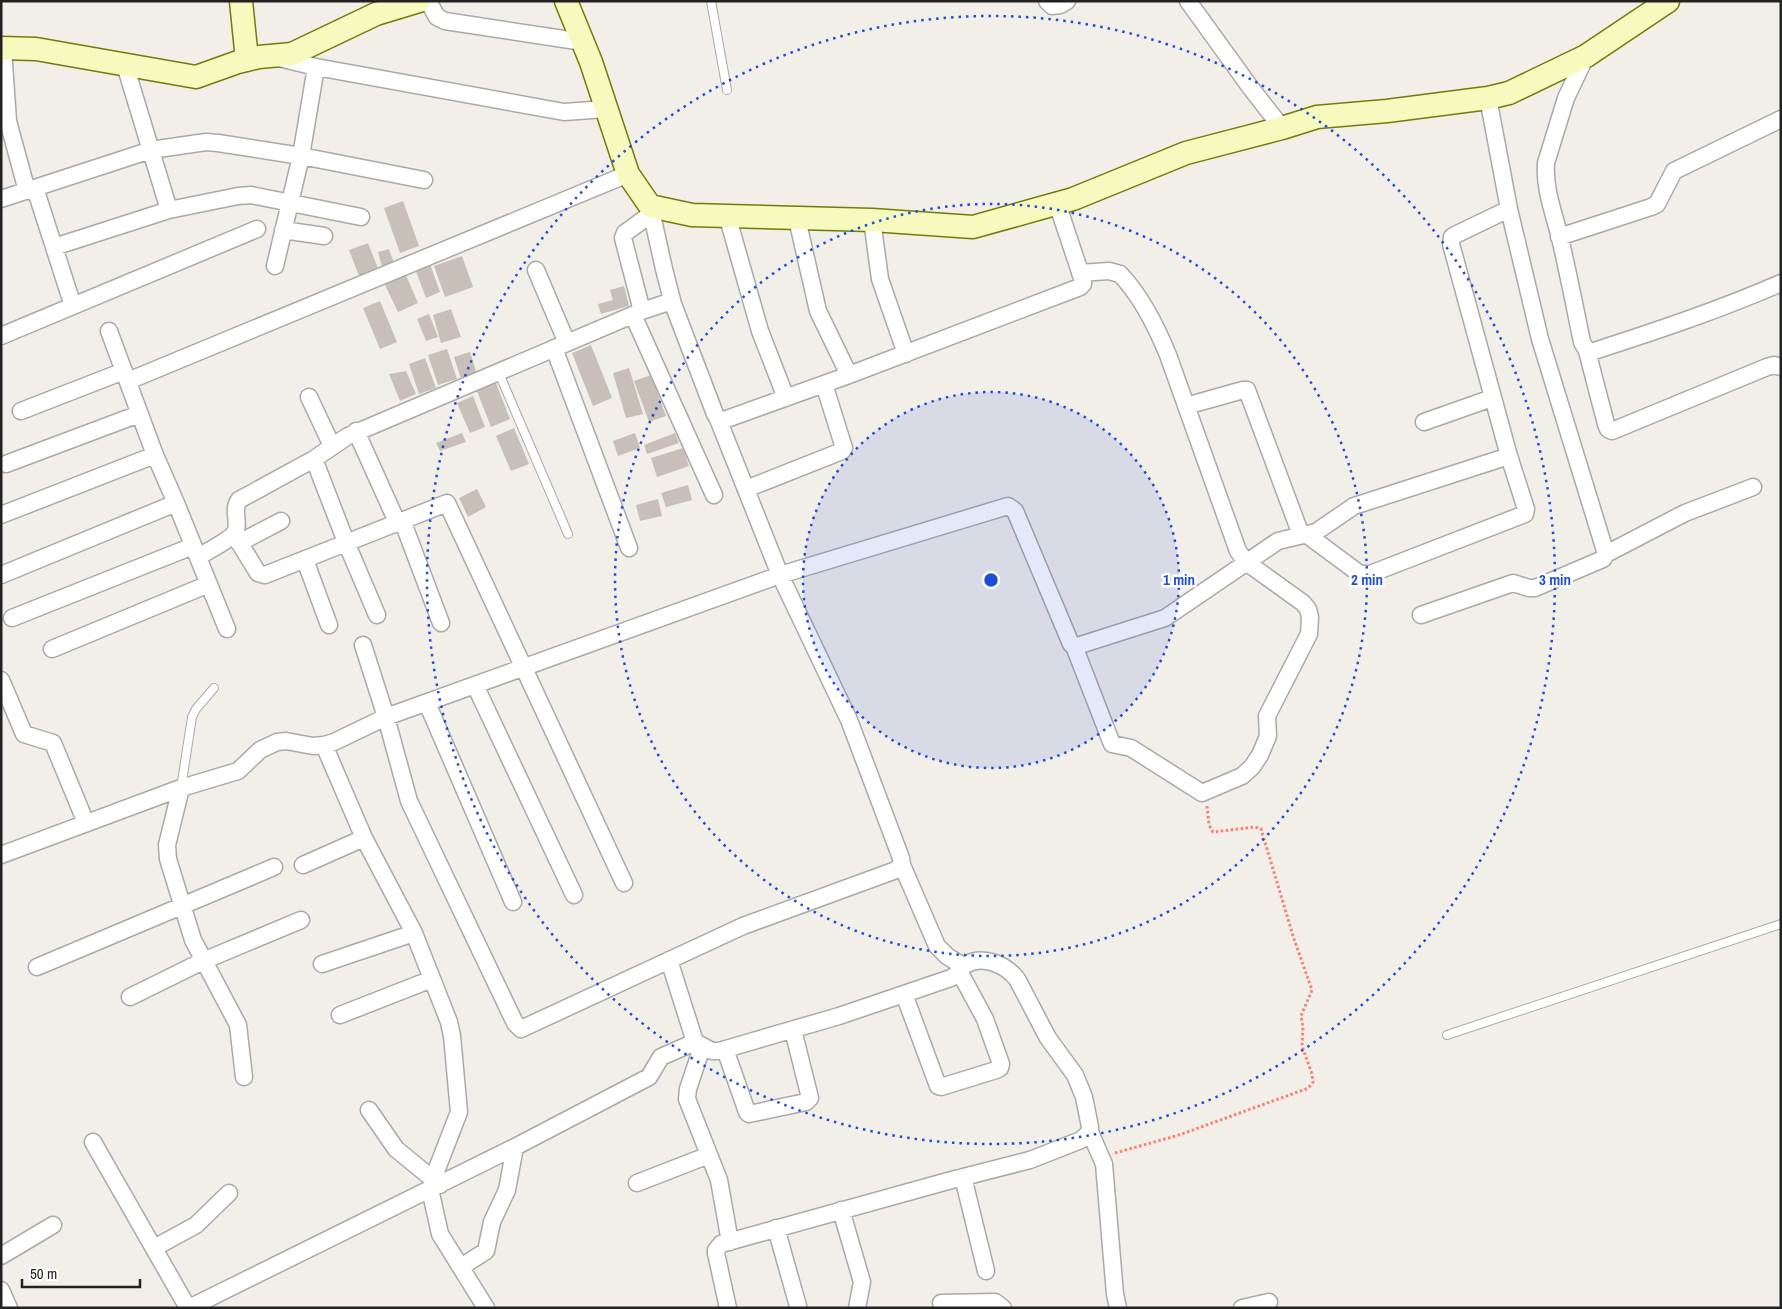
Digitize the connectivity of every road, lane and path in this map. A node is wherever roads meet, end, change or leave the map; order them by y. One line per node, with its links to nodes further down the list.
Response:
1 (241, 1): 14 (street)
2 (419, 1): 12 (street)
3 (428, 1): 10 (street)
4 (566, 1): 10 (street)
5 (710, 1): 17 (lane)
6 (1047, 1): 7 (street)
7 (1067, 1)
8 (1188, 1): 21 (street)
9 (1668, 1): 13 (street)
10 (583, 42): 19 (street)
11 (2, 49): 15 (street); 22 (street)
12 (269, 56): 14 (street); 16 (street)
13 (1586, 56): 18 (street); 41 (street)
14 (247, 60): 15 (street)
15 (125, 65): 23 (street)
16 (316, 68): 19 (street); 24 (street)
17 (727, 90)
18 (1488, 98): 21 (street); 31 (street)
19 (606, 109): 25 (street)
20 (1781, 120): 41 (street)
21 (1282, 128): 30 (street)
22 (6, 130): 27 (street)
23 (151, 150): 24 (street); 27 (street); 32 (street)
24 (301, 156): 26 (street); 29 (street)
25 (628, 174): 33 (street); 58 (street)
26 (424, 180)
27 (31, 190): 28 (street); 42 (street)
28 (1, 199)
29 (289, 203): 32 (street); 35 (street); 39 (street)
30 (1057, 203): 37 (street); 45 (street)
31 (1509, 209): 62 (street); 87 (street)
32 (169, 210): 42 (street)
33 (650, 210): 34 (street); 47 (street); 49 (street)
34 (727, 215): 36 (street); 61 (street)
35 (361, 217)
36 (797, 219): 37 (street); 57 (street)
37 (872, 220): 54 (street)
38 (257, 229): 48 (street)
39 (283, 230): 40 (street); 43 (street)
40 (324, 236)
41 (1559, 237): 53 (street)
42 (54, 247): 48 (street)
43 (275, 266)
44 (536, 270): 52 (street)
45 (1080, 273): 54 (street); 63 (street)
46 (1781, 283): 53 (street)
47 (672, 301): 49 (street); 66 (street)
48 (73, 306): 51 (street)
49 (637, 313): 52 (street); 76 (street)
50 (109, 331): 58 (street)
51 (1, 336)
52 (560, 345): 56 (street); 85 (street)
53 (1587, 351): 55 (street)
54 (906, 354): 57 (street)
55 (1779, 364)
56 (498, 371): 68 (street); 81 (lane)
57 (849, 375): 59 (street)
58 (126, 376): 64 (street); 65 (street)
59 (824, 384): 61 (street); 75 (street)
60 (309, 397): 69 (street)
61 (786, 398): 66 (street)
62 (1492, 398): 67 (street); 71 (street)
63 (1186, 406): 82 (street); 89 (street)
64 (21, 411)
65 (139, 414): 70 (street); 73 (street)
66 (718, 419): 75 (street)
67 (1424, 422)
68 (356, 431): 69 (street); 80 (street)
69 (332, 446): 72 (street)
70 (155, 455): 77 (street); 78 (street)
71 (1509, 456): 82 (street); 82 (street)
72 (314, 459): 83 (street); 84 (street)
73 (6, 464)
74 (1753, 487): 87 (street)
75 (746, 489): 91 (street)
76 (714, 495)
77 (176, 503): 86 (street); 90 (street)
78 (1, 515)
79 (280, 521): 83 (street)
80 (400, 521): 84 (street); 96 (street); 102 (street)
81 (568, 534)
82 (1303, 535): 89 (street)
83 (237, 538): 86 (street); 88 (street)
84 (346, 542): 88 (street); 93 (street)
85 (628, 548)
86 (195, 551): 92 (street); 95 (street)
87 (1606, 554): 94 (street)
88 (305, 560): 97 (street)
89 (1246, 562): 100 (street); 110 (street)
90 (1, 575)
91 (780, 575): 100 (street); 102 (street); 115 (street)
92 (209, 584): 98 (street); 101 (street)
93 (377, 615)
94 (1421, 615)
95 (12, 618)
96 (441, 623)
97 (330, 625)
98 (227, 629)
99 (363, 645): 107 (street)
100 (1074, 646): 110 (street)
101 (52, 649)
102 (522, 667): 104 (street); 117 (street)
103 (1, 680): 111 (street)
104 (475, 685): 106 (street); 118 (street)
105 (214, 688): 109 (lane)
106 (427, 703): 107 (street); 119 (street)
107 (386, 717): 108 (street); 124 (street)
108 (324, 745): 109 (street); 112 (street)
109 (181, 788): 111 (street); 120 (street)
110 (1206, 792): 143 (path)
111 (86, 823): 113 (street)
112 (364, 838): 114 (street); 123 (street)
113 (1, 855)
114 (302, 865)
115 (902, 865): 124 (street); 128 (street)
116 (274, 867): 120 (street)
117 (624, 883)
118 (574, 895)
119 (514, 902)
120 (182, 905): 125 (street); 127 (street)
121 (301, 920): 125 (street)
122 (1781, 924): 134 (lane)
123 (414, 933): 126 (street); 129 (street)
124 (669, 960): 135 (street)
125 (203, 961): 131 (street); 137 (street)
126 (322, 964)
127 (37, 967)
128 (961, 968): 130 (street); 130 (street); 139 (street)
129 (432, 979): 132 (street); 146 (street)
130 (904, 994): 133 (street)
131 (130, 997)
132 (340, 1015)
133 (793, 1030): 136 (street); 136 (street)
134 (1447, 1035)
135 (698, 1044): 136 (street); 141 (street); 142 (street)
136 (725, 1049)
137 (244, 1077)
138 (369, 1110): 146 (street)
139 (1090, 1132): 143 (street); 144 (street)
140 (93, 1142): 152 (street)
141 (515, 1147): 146 (street); 154 (street)
142 (709, 1155): 145 (street); 151 (street)
143 (1102, 1156): 166 (street)
144 (963, 1177): 148 (street); 155 (street)
145 (637, 1183)
146 (434, 1184): 154 (street); 160 (street)
147 (229, 1194): 152 (street)
148 (841, 1210): 150 (street); 164 (street)
149 (54, 1224): 153 (street)
150 (776, 1228): 151 (street); 159 (street)
151 (730, 1242): 163 (street)
152 (154, 1248): 160 (street)
153 (1, 1256)
154 (461, 1267): 162 (street)
155 (986, 1271)
156 (1, 1290): 161 (street)
157 (1269, 1302): 167 (street)
158 (942, 1303): 165 (street)
159 (798, 1306)
160 (194, 1307)
161 (9, 1308)
162 (486, 1308)
163 (728, 1308)
164 (857, 1308)
165 (1003, 1308)
166 (1118, 1308)
167 (1242, 1308)

